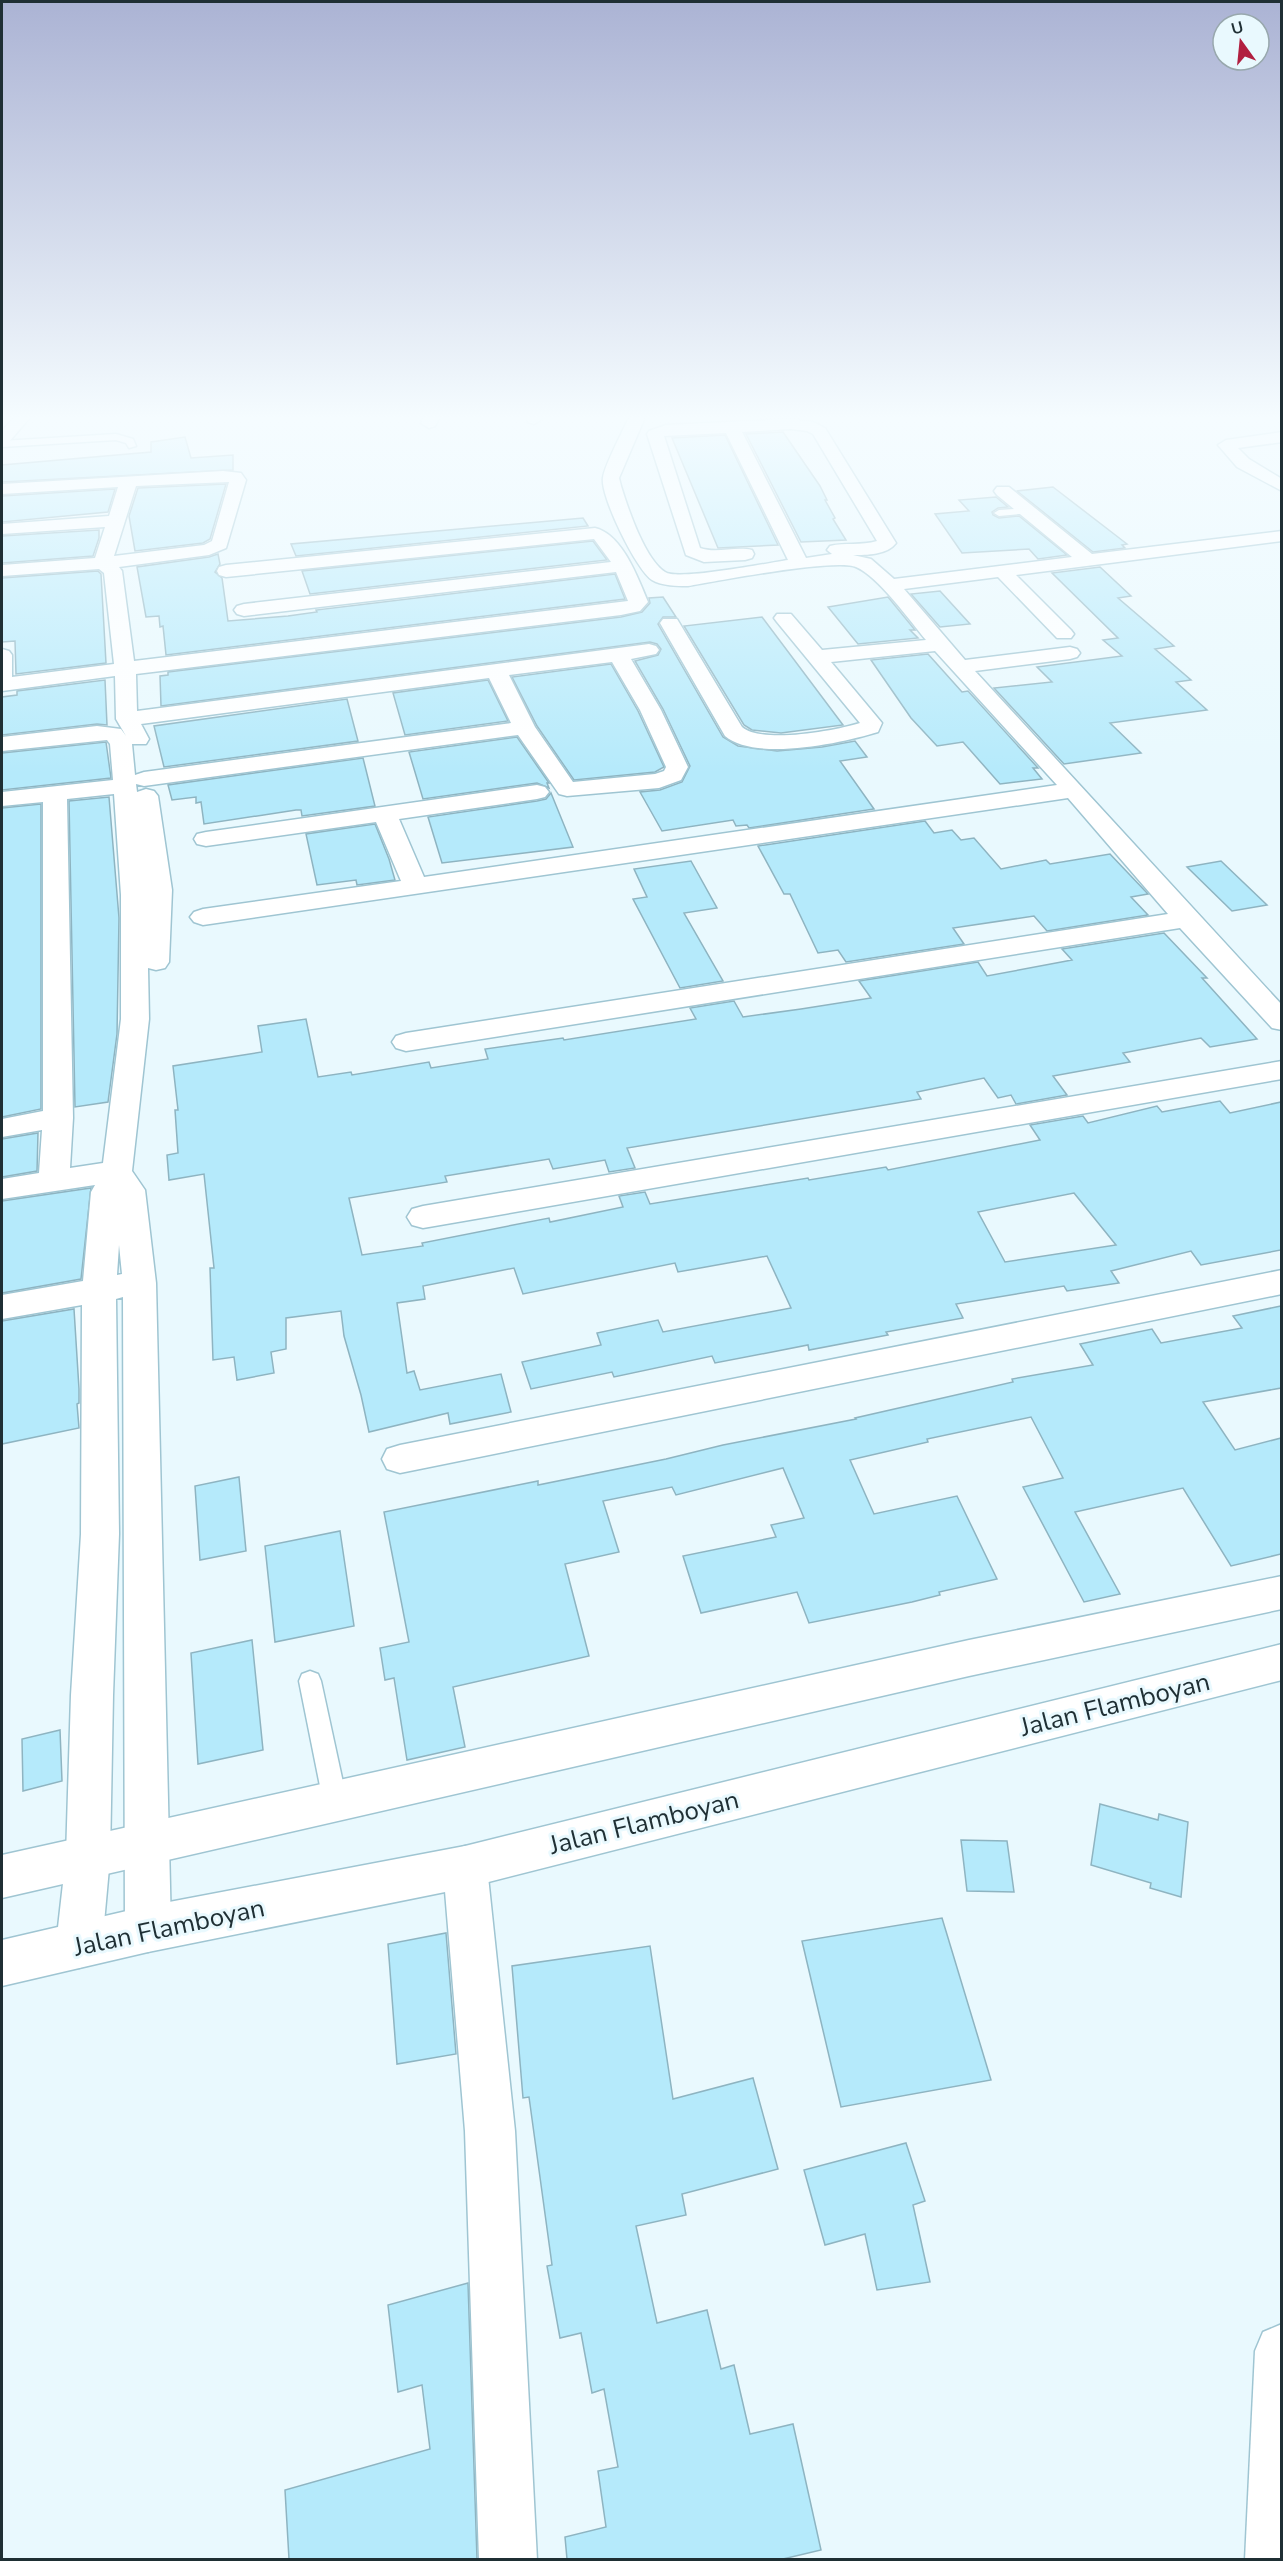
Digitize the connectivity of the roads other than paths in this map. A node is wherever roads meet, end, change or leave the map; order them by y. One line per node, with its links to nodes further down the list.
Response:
1 (114, 535): 14 (street)
2 (223, 535): 14 (street)
3 (569, 535): 17 (street)
4 (596, 535): 13 (street)
5 (632, 535): 11 (street)
6 (687, 535): 11 (street)
7 (785, 535): 11 (street)
8 (882, 535): 11 (street)
9 (1056, 535): 12 (street)
10 (1281, 536): 12 (street)
11 (796, 557): 19 (street)
12 (1086, 559): 15 (street)
13 (623, 566): 20 (street); 25 (street)
14 (108, 567): 16 (street); 17 (street); 18 (street); 30 (street)
15 (1000, 570): 19 (street); 29 (street)
16 (2, 571)
17 (226, 572): 20 (street)
18 (2, 582)
19 (890, 585): 23 (street)
20 (244, 610): 25 (street)
21 (784, 618): 28 (street)
22 (670, 623): 28 (street)
23 (942, 644): 28 (street); 29 (street)
24 (650, 650): 27 (street)
25 (245, 652): 30 (street)
26 (2, 655): 32 (street)
27 (618, 655): 31 (street); 34 (street)
28 (818, 657)
29 (960, 667): 37 (street)
30 (124, 670): 32 (street); 33 (street)
31 (496, 671): 33 (street); 34 (street)
32 (2, 685)
33 (127, 719): 36 (street)
34 (524, 728): 36 (street)
35 (2, 744): 36 (street)
36 (134, 782): 39 (street); 44 (street); 45 (street)
37 (1074, 790): 43 (street); 47 (street)
38 (537, 792): 41 (street)
39 (55, 793): 40 (street); 52 (street)
40 (2, 799)
41 (385, 814): 42 (street); 43 (street)
42 (206, 839)
43 (415, 885): 46 (street)
44 (159, 890): 45 (street); 48 (street)
45 (134, 895): 48 (street)
46 (203, 916)
47 (1185, 919): 49 (street); 50 (street)
48 (135, 1019): 54 (street)
49 (1281, 1022)
50 (406, 1042)
51 (1281, 1070): 57 (street)
52 (58, 1118): 53 (street); 55 (street)
53 (2, 1128)
54 (117, 1171): 55 (street); 59 (street)
55 (54, 1181): 56 (street)
56 (2, 1189)
57 (423, 1217)
58 (1281, 1282): 61 (street)
59 (119, 1287): 60 (street); 66 (street); 67 (street)
60 (2, 1307)
61 (400, 1459)
62 (1281, 1592): 65 (street)
63 (1281, 1662): 68 (street, Jalan Flamboyan)
64 (310, 1681): 65 (lane)
65 (335, 1801): 66 (street)
66 (147, 1844): 67 (street); 70 (street)
67 (88, 1857): 69 (street); 71 (street)
68 (465, 1867): 70 (street, Jalan Flamboyan); 74 (street)
69 (2, 1877)
70 (148, 1929): 71 (street, Jalan Flamboyan)
71 (79, 1945): 72 (street, Jalan Flamboyan)
72 (2, 1963)
73 (1281, 2351): 75 (street)
74 (508, 2559)
75 (1274, 2559)

